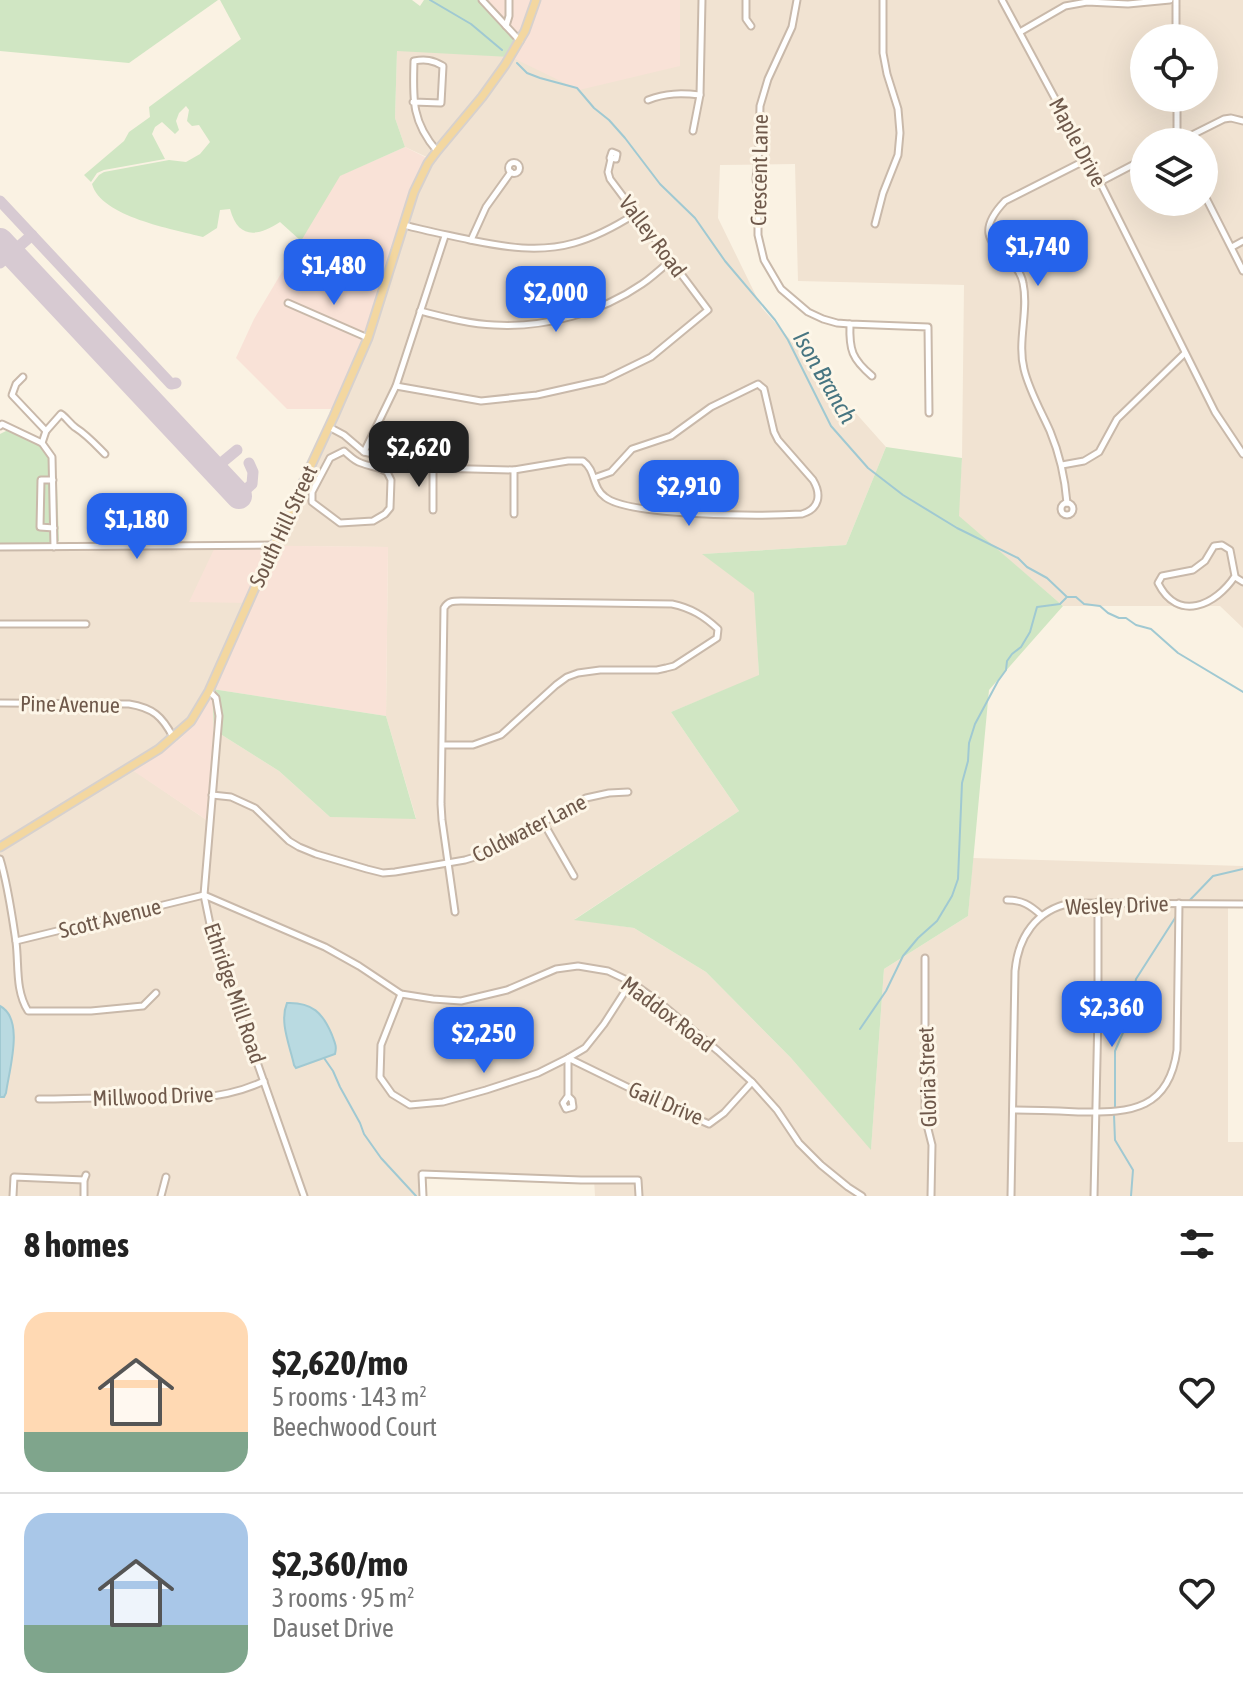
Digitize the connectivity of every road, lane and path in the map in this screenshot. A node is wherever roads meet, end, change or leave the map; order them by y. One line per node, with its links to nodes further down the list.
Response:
1 (482, 0): 14 (street)
2 (509, 0): 14 (street)
3 (536, 0): 17 (main road, South Hill Street)
4 (702, 0): 18 (street)
5 (746, 0): 15 (street)
6 (797, 0): 42 (street, Crescent Lane)
7 (883, 0): 32 (street)
8 (1002, 0): 16 (street, Maple Drive)
9 (1071, 0): 12 (street)
10 (1170, 0): 12 (street)
11 (1176, 0): 13 (street)
12 (1065, 6): 16 (street)
13 (1176, 24)
14 (506, 26): 17 (street)
15 (751, 26)
16 (1020, 32): 26 (street, Maple Drive)
17 (520, 41): 24 (main road, South Hill Street)
18 (700, 95): 19 (street); 23 (street)
19 (648, 100)
20 (413, 102): 20 (street); 24 (street)
21 (1243, 121): 22 (street)
22 (1206, 128)
23 (693, 131)
24 (437, 151): 33 (main road, South Hill Street)
25 (611, 159): 30 (street, Valley Road)
26 (1088, 159): 29 (street, Maple Drive); 56 (street)
27 (1130, 166): 29 (street)
28 (511, 172): 35 (street)
29 (1100, 182): 44 (street, Maple Drive)
30 (635, 214): 35 (street); 38 (street, Valley Road)
31 (1216, 216): 37 (street)
32 (875, 224)
33 (404, 225): 34 (street); 43 (main road, South Hill Street)
34 (445, 236): 35 (street); 41 (street)
35 (471, 240)
36 (1243, 241): 37 (street)
37 (1232, 247): 39 (street)
38 (671, 260): 41 (street); 47 (street, Valley Road)
39 (1243, 271)
40 (288, 303): 43 (street)
41 (420, 311): 47 (street)
42 (850, 324): 45 (street); 48 (street, Crescent Lane)
43 (368, 338): 50 (main road, South Hill Street)
44 (1185, 353): 55 (street, Maple Drive); 56 (street)
45 (872, 376)
46 (23, 377): 51 (street)
47 (396, 386): 53 (street)
48 (929, 413)
49 (1, 424): 52 (street)
50 (329, 427): 53 (street); 61 (main road, South Hill Street)
51 (46, 431): 52 (street); 54 (street)
52 (42, 443): 60 (street)
53 (364, 452): 57 (street)
54 (105, 454)
55 (1243, 454)
56 (1062, 465): 63 (street)
57 (433, 468): 58 (street); 64 (street)
58 (514, 470): 59 (street); 65 (street)
59 (594, 478): 59 (street)
60 (53, 480): 66 (street); 66 (street)
61 (302, 486): 62 (street); 67 (main road, South Hill Street)
62 (312, 492): 62 (street)
63 (1067, 503)
64 (433, 510)
65 (514, 514)
66 (54, 528): 69 (street)
67 (274, 545): 69 (street); 74 (main road, South Hill Street)
68 (0, 547): 69 (street)
69 (54, 547)
70 (1235, 577): 70 (street); 71 (street)
71 (1243, 582)
72 (0, 624): 73 (street)
73 (86, 624)
74 (209, 691): 76 (main road, South Hill Street); 79 (street, Ethridge Mill Road)
75 (0, 703): 76 (street, Pine Avenue)
76 (174, 738): 81 (main road, South Hill Street)
77 (442, 745): 77 (street); 83 (street)
78 (628, 792): 80 (street, Coldwater Lane)
79 (212, 795): 83 (street, Coldwater Lane); 85 (street, Ethridge Mill Road)
80 (543, 822): 83 (street, Coldwater Lane); 84 (street)
81 (0, 847)
82 (0, 859): 92 (street)
83 (447, 864): 90 (street)
84 (574, 876)
85 (204, 895): 92 (street, Scott Avenue); 96 (street, Maddox Road); 98 (street, Ethridge Mill Road)
86 (1007, 900): 91 (street)
87 (1098, 902): 88 (street, Wesley Drive); 91 (street, Wesley Drive); 103 (street)
88 (1179, 903): 89 (street, Wesley Drive); 103 (street)
89 (1243, 904)
90 (455, 912)
91 (1041, 915): 102 (street, Wesley Drive)
92 (16, 941): 95 (street)
93 (925, 958): 112 (street, Gloria Street)
94 (631, 982): 96 (street, Maddox Road); 97 (street); 99 (street, Maddox Road)
95 (156, 993)
96 (401, 994): 97 (street)
97 (568, 1058): 99 (street, Gail Drive); 100 (street)
98 (264, 1081): 101 (street, Millwood Drive); 108 (street, Ethridge Mill Road)
99 (752, 1082): 111 (street, Maddox Road)
100 (568, 1096)
101 (39, 1099)
102 (1013, 1110): 103 (street); 113 (street, Wesley Drive)
103 (1095, 1112): 114 (street)
104 (166, 1177): 107 (street)
105 (13, 1196): 106 (street)
106 (84, 1196)
107 (161, 1196)
108 (304, 1196)
109 (423, 1196): 110 (street)
110 (639, 1196)
111 (862, 1196)
112 (931, 1196)
113 (1011, 1196)
114 (1094, 1196)

